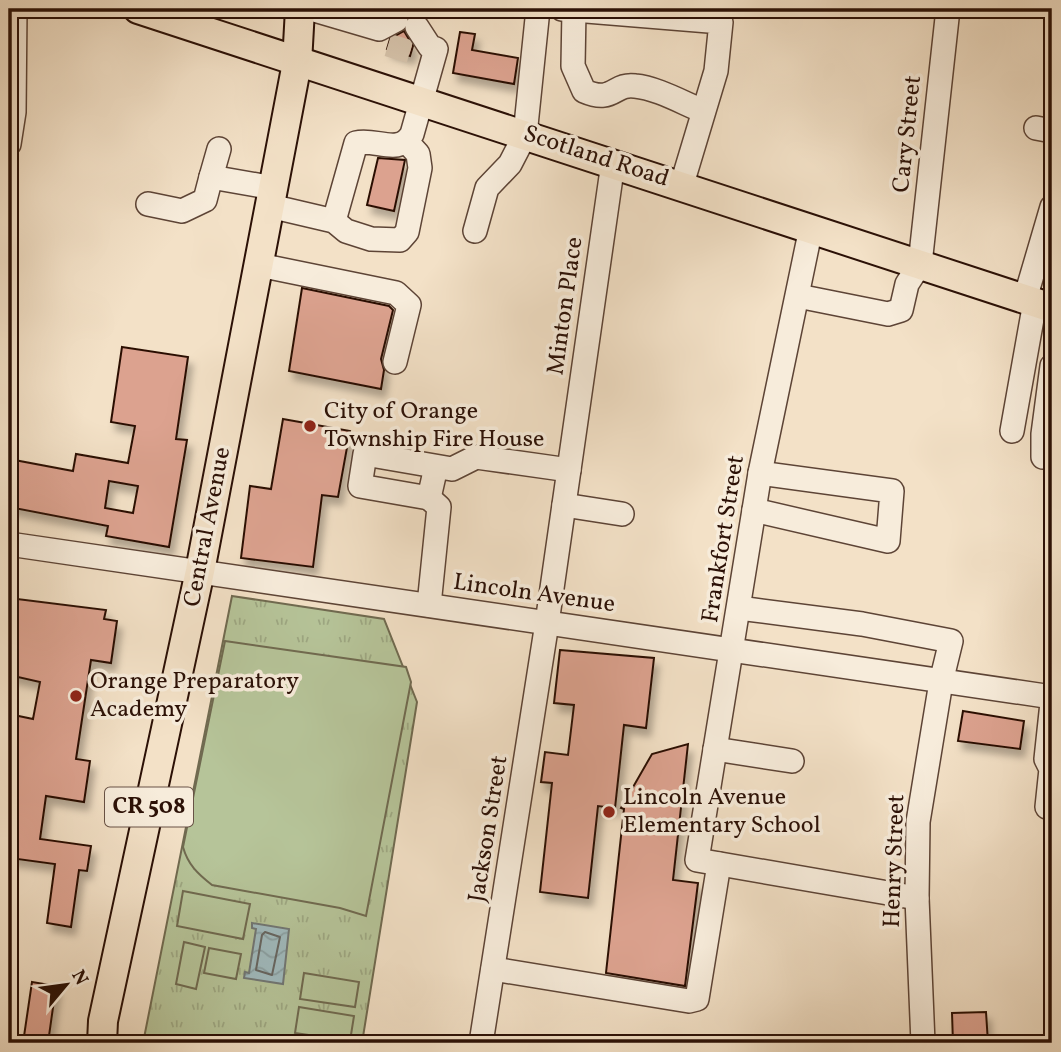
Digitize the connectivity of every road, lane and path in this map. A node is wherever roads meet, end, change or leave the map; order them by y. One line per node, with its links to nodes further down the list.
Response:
1 (15, 9): 13 (street)
2 (138, 9): 8 (main road, Scotland Road)
3 (300, 9): 8 (main road, Central Avenue / CR 508)
4 (311, 9): 9 (street)
5 (538, 9): 11 (street)
6 (576, 9): 10 (street); 10 (street)
7 (948, 9): 24 (street, Cary Street)
8 (297, 63): 9 (main road, Scotland Road); 18 (main road, Central Avenue / CR 508)
9 (423, 102): 11 (main road, Scotland Road); 12 (street)
10 (704, 111): 17 (street)
11 (526, 135): 15 (main road, Scotland Road); 23 (street)
12 (407, 142): 21 (street); 21 (street)
13 (9, 144)
14 (219, 149): 16 (street)
15 (612, 163): 17 (main road, Scotland Road); 33 (street, Minton Place)
16 (211, 177): 18 (street); 19 (street)
17 (682, 184): 22 (main road, Scotland Road)
18 (272, 197): 21 (street); 25 (main road, Central Avenue / CR 508)
19 (148, 204)
20 (1052, 207): 27 (street)
21 (334, 221)
22 (811, 229): 24 (main road, Scotland Road); 26 (street, Frankfort Street)
23 (475, 231)
24 (919, 264): 26 (street, Cary Street); 27 (main road, Scotland Road)
25 (259, 265): 28 (street); 40 (main road, Central Avenue / CR 508)
26 (798, 296): 34 (street, Frankfort Street)
27 (1038, 303): 30 (street)
28 (395, 362)
29 (1052, 366): 31 (street)
30 (1012, 432)
31 (1043, 457)
32 (436, 467): 33 (street); 35 (street); 35 (street)
33 (569, 470): 36 (street, Minton Place)
34 (760, 473): 37 (street, Frankfort Street); 37 (street)
35 (429, 498): 41 (street)
36 (564, 505): 38 (street); 43 (street, Minton Place)
37 (754, 510): 42 (street, Frankfort Street)
38 (622, 514)
39 (9, 544): 40 (street, Lincoln Avenue)
40 (200, 571): 41 (street, Lincoln Avenue); 54 (main road, Central Avenue / CR 508)
41 (429, 605): 43 (street, Lincoln Avenue)
42 (739, 608): 44 (street, Frankfort Street); 45 (street, Henry Street)
43 (547, 623): 44 (street, Lincoln Avenue); 53 (street, Jackson Street)
44 (732, 650): 45 (street, Lincoln Avenue); 48 (street, Frankfort Street)
45 (941, 682): 46 (street, Lincoln Avenue); 52 (street, Henry Street)
46 (1052, 697)
47 (1052, 703): 50 (street)
48 (715, 749): 49 (street); 51 (street, Frankfort Street)
49 (792, 761)
50 (1047, 807)
51 (708, 862): 52 (street); 53 (street, Frankfort Street)
52 (917, 898): 56 (street, Henry Street)
53 (494, 969): 55 (street, Jackson Street)
54 (102, 1043)
55 (481, 1043)
56 (923, 1043)

